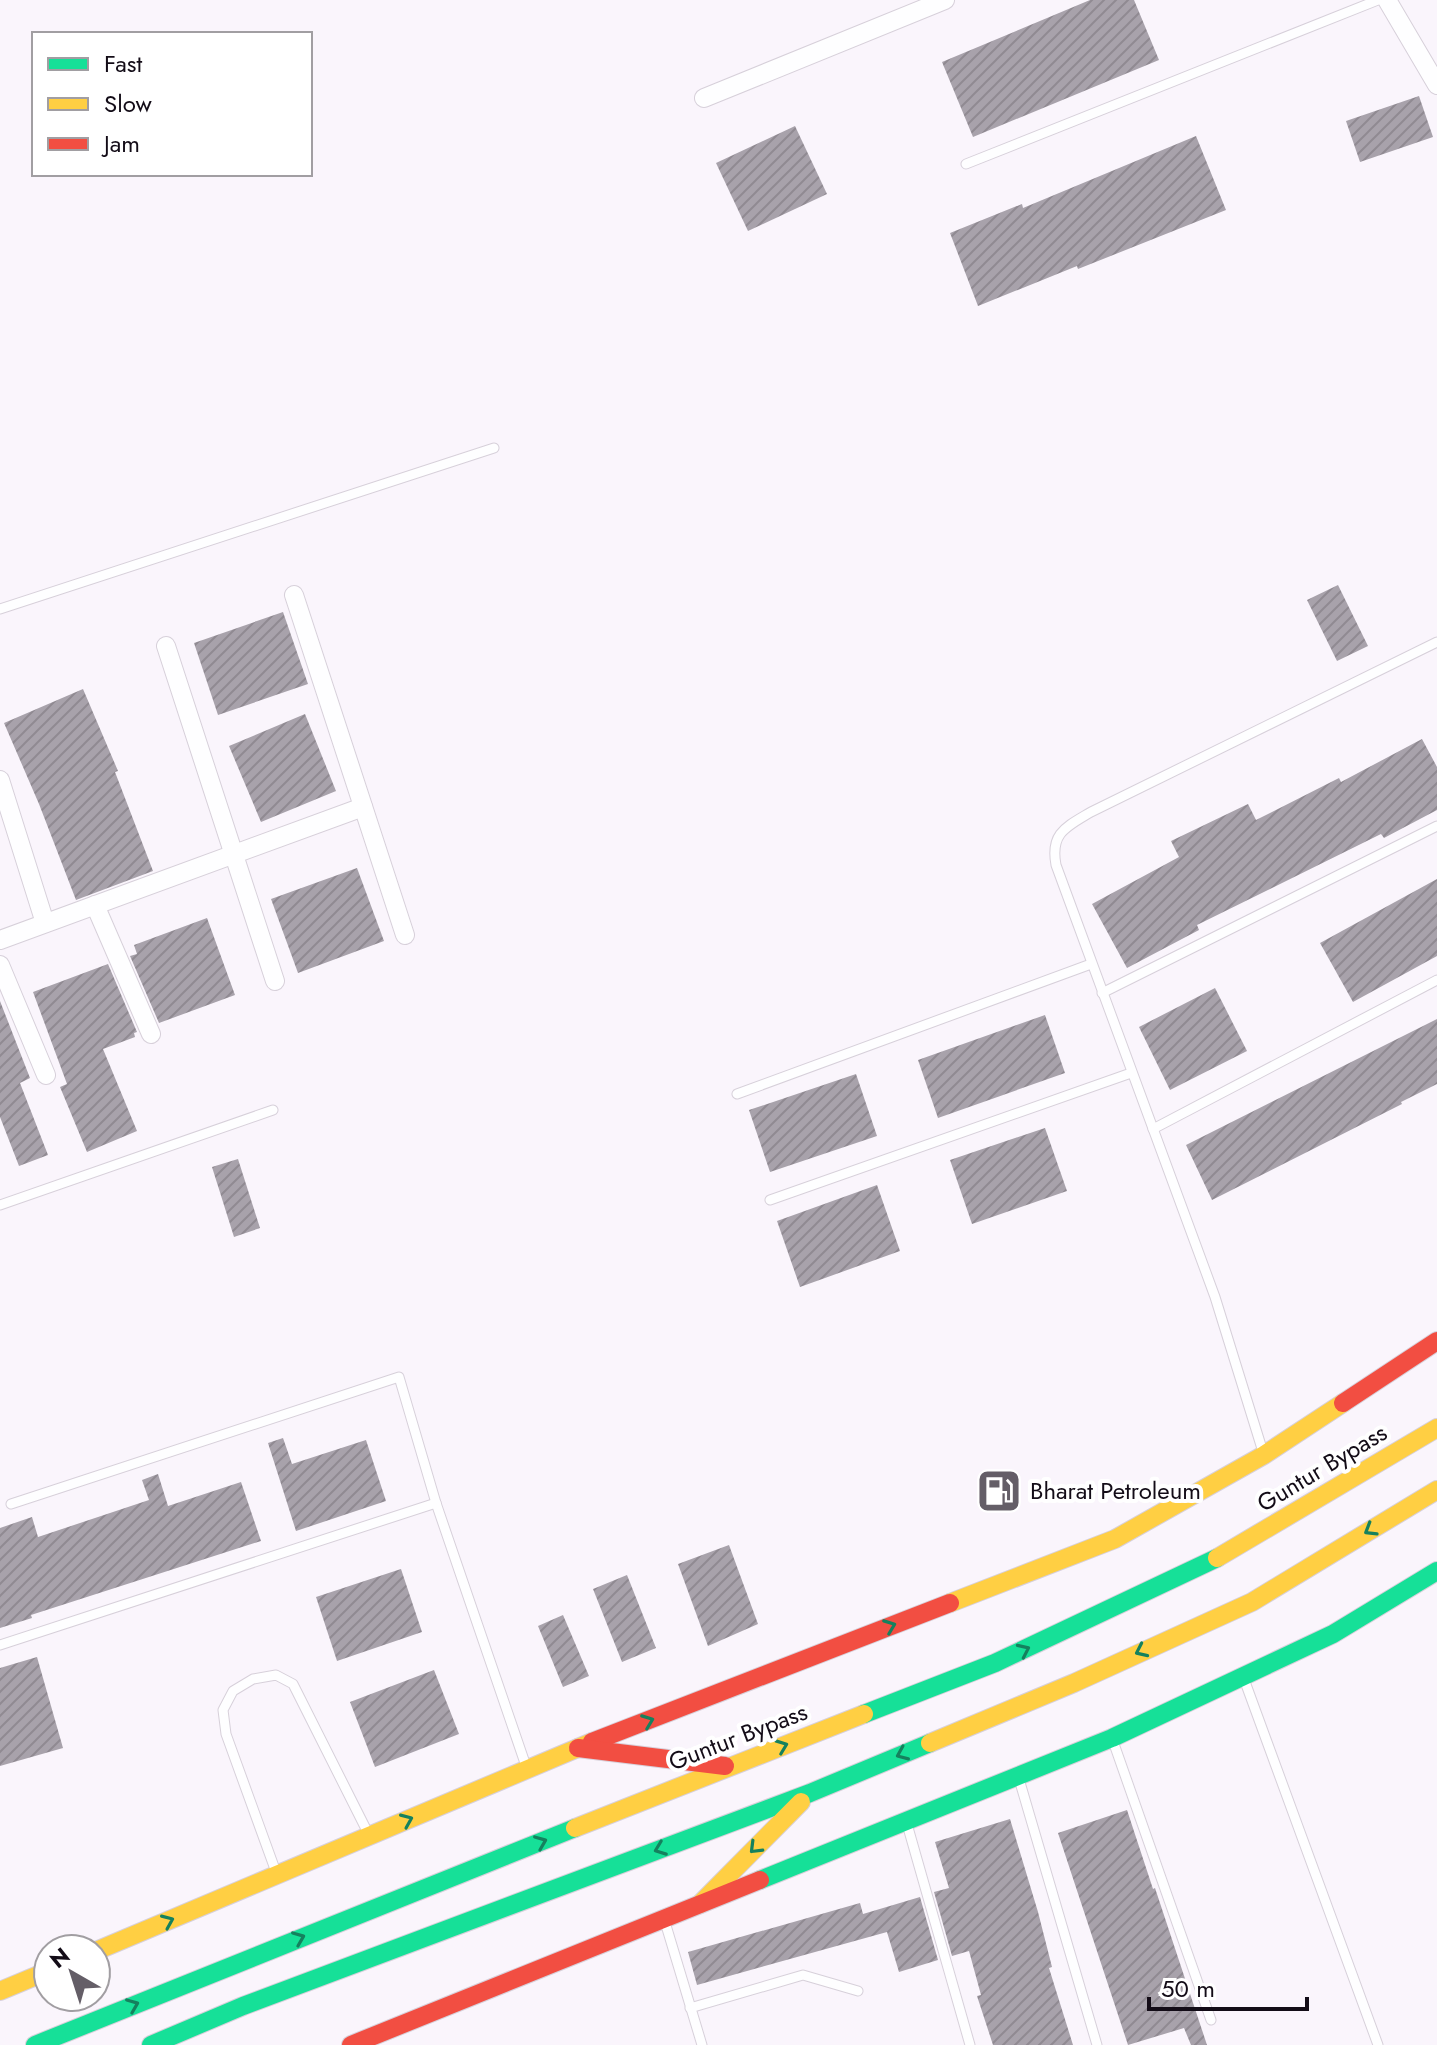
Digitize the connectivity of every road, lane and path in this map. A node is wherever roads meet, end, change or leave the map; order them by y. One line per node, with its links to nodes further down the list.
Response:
1 (945, 0): 5 (street)
2 (1378, 0): 6 (lane)
3 (1387, 0): 4 (street)
4 (1437, 85)
5 (704, 98)
6 (966, 164)
7 (494, 448): 9 (lane)
8 (294, 595): 13 (street)
9 (0, 609)
10 (1437, 642): 20 (lane)
11 (166, 646): 15 (street)
12 (0, 780): 17 (street)
13 (363, 807): 15 (street); 18 (street)
14 (1437, 826): 24 (lane)
15 (234, 854): 16 (street); 23 (street)
16 (95, 905): 17 (street); 25 (street)
17 (45, 923): 19 (street)
18 (405, 935)
19 (0, 940)
20 (1091, 964): 24 (lane); 28 (lane)
21 (0, 965): 27 (street)
22 (1437, 980): 30 (lane)
23 (275, 981)
24 (1102, 993): 26 (lane)
25 (151, 1034)
26 (1131, 1073): 30 (lane); 31 (lane)
27 (46, 1075)
28 (737, 1094)
29 (273, 1110): 32 (lane)
30 (1153, 1129): 35 (lane)
31 (770, 1200)
32 (0, 1205)
33 (1437, 1341): 35 (main road)
34 (1437, 1428): 44 (main road, Guntur Bypass, one-way to 34)
35 (1264, 1455): 43 (main road, one-way to 35)
36 (1437, 1490): 47 (main road, one-way to 47)
37 (436, 1503): 38 (lane); 40 (lane); 45 (lane)
38 (11, 1504)
39 (1437, 1571): 41 (main road)
40 (0, 1645)
41 (1243, 1676): 42 (main road); 65 (lane)
42 (1112, 1738): 46 (main road); 58 (lane)
43 (578, 1748): 44 (main road); 45 (main road)
44 (730, 1766): 59 (main road, Guntur Bypass, one-way to 44)
45 (527, 1769): 49 (main road, one-way to 45)
46 (1018, 1776): 48 (main road); 64 (lane)
47 (810, 1793): 51 (main road, one-way to 51); 60 (main road, one-way to 60)
48 (906, 1821): 51 (main road); 63 (lane)
49 (370, 1836): 50 (main road); 50 (lane)
50 (277, 1875): 53 (main road, one-way to 50)
51 (700, 1904): 52 (main road)
52 (664, 1919): 57 (lane); 61 (main road)
53 (112, 1944)
54 (32, 1978): 55 (main road)
55 (0, 1991)
56 (858, 1991): 57 (lane)
57 (690, 2008): 62 (lane)
58 (1211, 2020)
59 (35, 2045)
60 (151, 2045)
61 (351, 2045)
62 (702, 2045)
63 (970, 2045)
64 (1097, 2045)
65 (1378, 2045)

